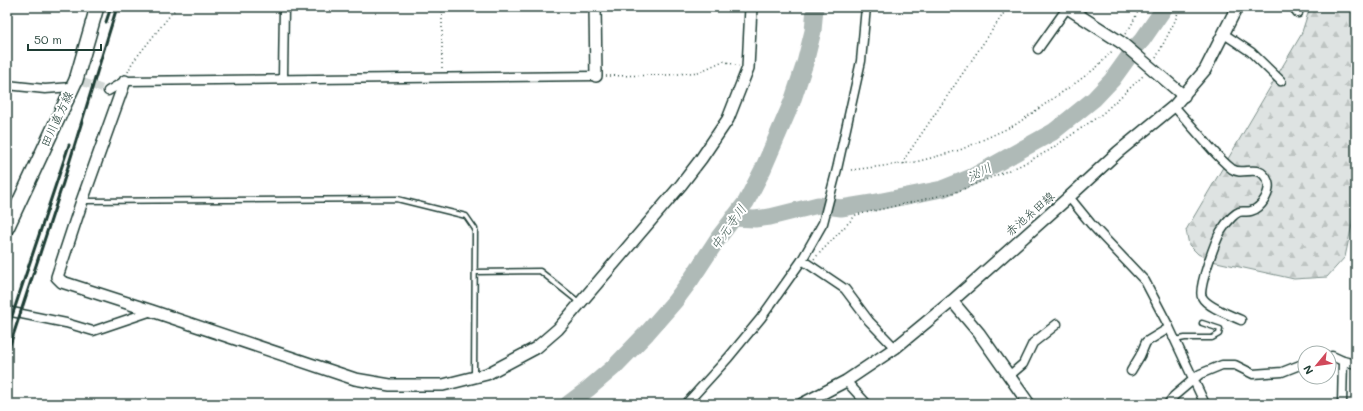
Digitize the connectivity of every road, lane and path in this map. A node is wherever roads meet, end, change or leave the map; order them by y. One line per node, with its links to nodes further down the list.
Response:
1 (97, 7): 23 (main road, 田川直方線)
2 (178, 7): 21 (path)
3 (284, 7): 19 (street)
4 (442, 7): 20 (path)
5 (595, 7): 18 (street)
6 (751, 7): 17 (street)
7 (866, 7): 33 (street)
8 (1008, 7): 28 (path)
9 (1067, 7): 14 (street); 15 (street)
10 (1140, 7): 14 (path)
11 (1180, 7): 16 (path)
12 (1237, 7): 13 (street, 赤池糸田線)
13 (1224, 34): 22 (street); 26 (street, 赤池糸田線)
14 (1121, 42): 16 (street); 28 (path)
15 (1038, 49)
16 (1149, 64): 26 (street); 33 (path)
17 (748, 68): 18 (path); 36 (street)
18 (596, 76): 20 (street)
19 (283, 78): 20 (street); 21 (street)
20 (442, 79)
21 (125, 81): 25 (street); 31 (street)
22 (1281, 81)
23 (77, 83): 24 (street); 32 (main road, 田川直方線)
24 (7, 86)
25 (108, 91)
26 (1184, 96): 27 (street, 赤池糸田線)
27 (1174, 106): 30 (street, 赤池糸田線); 39 (street)
28 (904, 164): 29 (path)
29 (850, 170)
30 (1069, 196): 35 (street, 赤池糸田線); 42 (street)
31 (82, 201): 34 (lane); 38 (street)
32 (7, 228)
33 (805, 262): 44 (street); 54 (street)
34 (474, 272): 36 (lane); 51 (lane)
35 (952, 300): 44 (street, 赤池糸田線); 50 (street)
36 (580, 303): 51 (street)
37 (7, 311): 38 (street)
38 (152, 311): 51 (street)
39 (1241, 320)
40 (1202, 323): 43 (lane)
41 (1057, 324): 50 (street)
42 (1169, 328): 43 (street); 49 (street)
43 (1175, 340): 52 (street)
44 (895, 348): 53 (street, 赤池糸田線)
45 (1337, 359): 46 (street)
46 (1343, 362): 47 (street); 60 (street)
47 (1356, 364)
48 (1297, 366): 52 (street)
49 (1131, 371)
50 (1009, 376): 57 (street)
51 (474, 377)
52 (1193, 379): 58 (street); 59 (street)
53 (846, 381): 55 (street, 赤池糸田線); 56 (street)
54 (686, 404)
55 (802, 404)
56 (867, 404)
57 (1029, 404)
58 (1168, 404)
59 (1204, 404)
60 (1342, 404)

